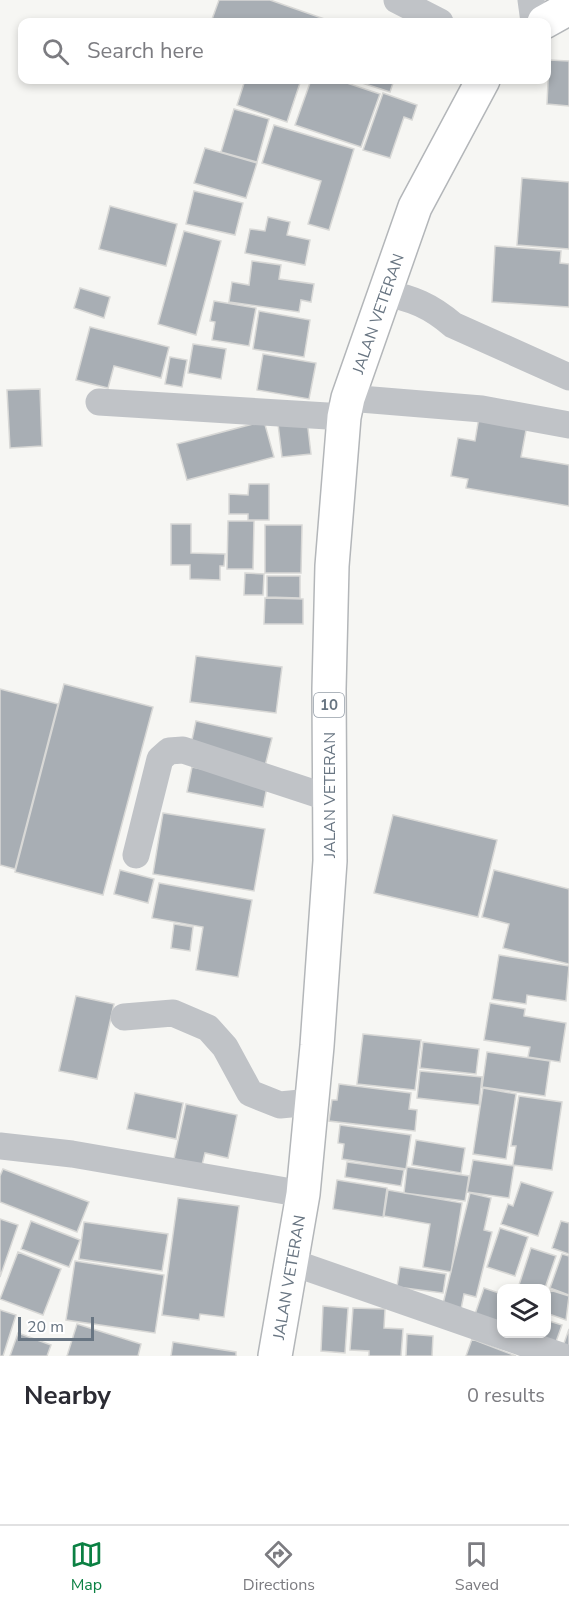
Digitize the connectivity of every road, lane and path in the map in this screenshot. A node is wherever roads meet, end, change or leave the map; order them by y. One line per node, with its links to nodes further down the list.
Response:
1 (397, 0): 4 (street)
2 (531, 0): 5 (street)
3 (569, 8): 6 (highway)
4 (432, 18)
5 (533, 18)
6 (551, 18)
7 (481, 84): 8 (highway, JALAN VETERAN / 10)
8 (384, 293): 9 (street); 11 (highway, JALAN VETERAN / 10)
9 (569, 377)
10 (99, 402): 11 (street)
11 (346, 408): 12 (street); 13 (highway, JALAN VETERAN / 10)
12 (569, 425)
13 (329, 798): 14 (street); 16 (highway, JALAN VETERAN / 10)
14 (136, 855)
15 (124, 1017): 16 (street)
16 (311, 1102): 18 (highway, JALAN VETERAN / 10)
17 (0, 1146): 18 (street)
18 (303, 1194): 19 (highway, JALAN VETERAN / 10)
19 (291, 1262): 20 (highway, JALAN VETERAN / 10); 21 (street)
20 (275, 1356)
21 (561, 1356)

